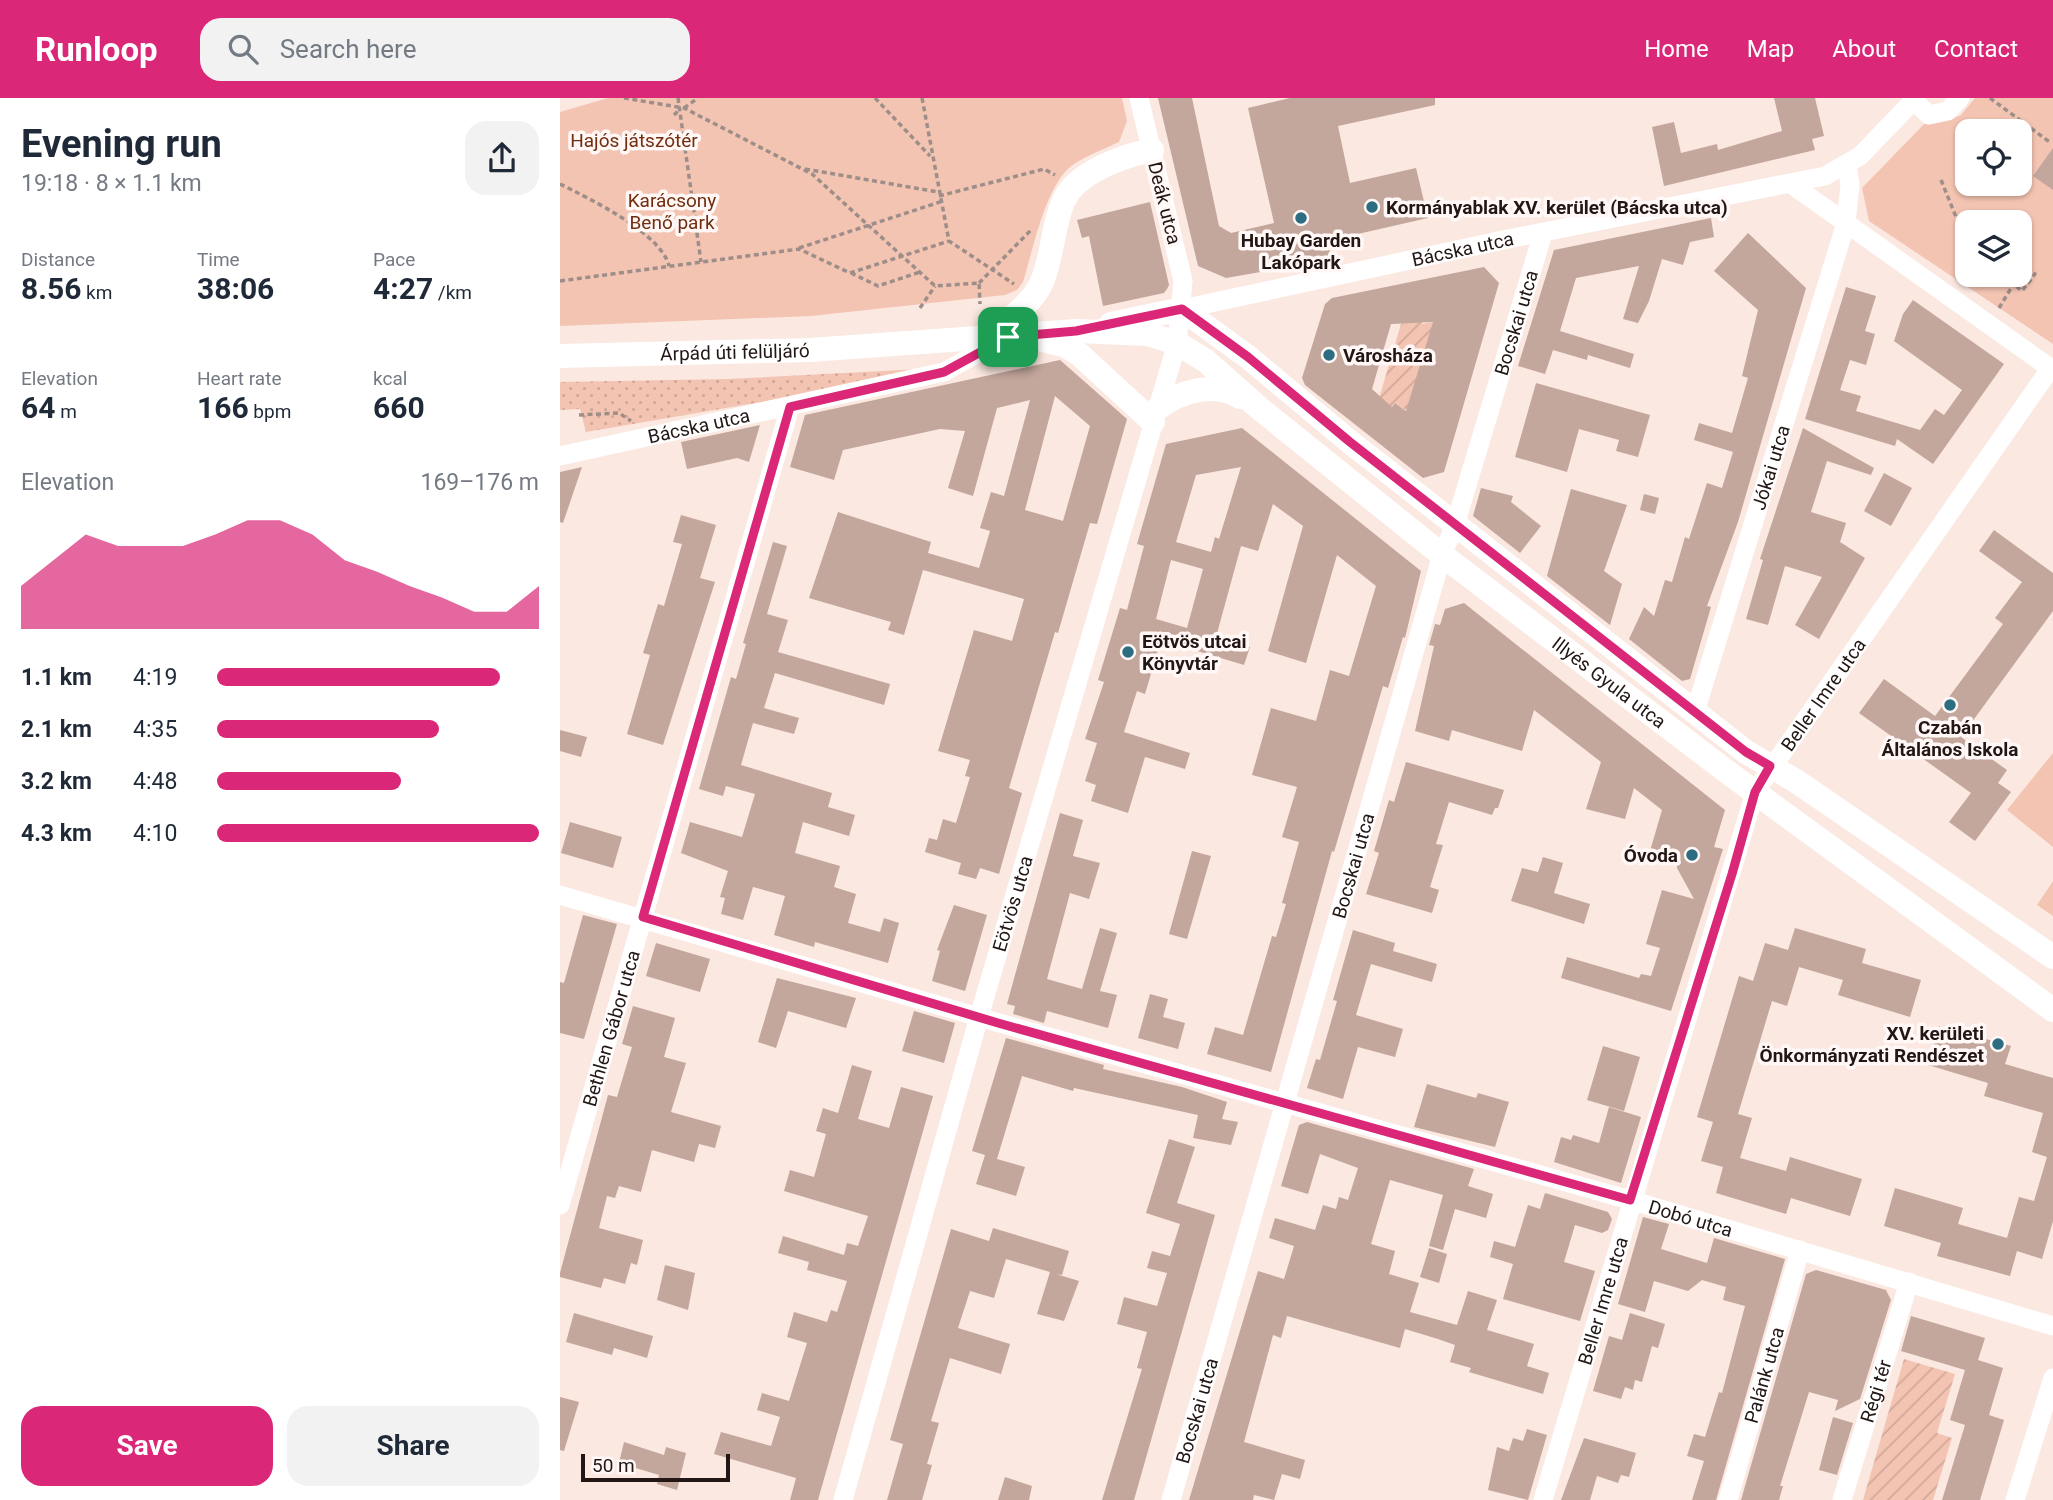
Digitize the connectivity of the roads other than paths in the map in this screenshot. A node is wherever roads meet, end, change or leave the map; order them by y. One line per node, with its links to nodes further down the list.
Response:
1 (1139, 98): 4 (street, Deák utca)
2 (1960, 98): 3 (street)
3 (1914, 99): 5 (street, Bácska utca)
4 (1152, 150): 9 (street, Deák utca); 11 (main road)
5 (1847, 164): 6 (street, Bácska utca); 7 (street, Jókai utca)
6 (1791, 184): 7 (street); 8 (street, Bácska utca)
7 (1846, 222): 14 (street); 21 (street, Jókai utca)
8 (1543, 233): 9 (street, Bácska utca); 19 (street, Bocskai utca)
9 (1182, 309): 10 (main road, Bácska utca); 12 (street, Eötvös utca); 19 (main road, Illyés Gyula utca)
10 (1076, 331): 11 (main road, Bácska utca); 12 (main road, Bácska utca)
11 (1007, 336): 13 (main road, Árpád úti felüljáró); 15 (street, Bácska utca); 17 (main road)
12 (1177, 343): 16 (main road, Illyés Gyula utca); 17 (street, Eötvös utca)
13 (560, 356)
14 (2051, 370): 22 (street, Beller Imre utca)
15 (790, 407): 18 (street, Bácska utca); 25 (street, Bethlen Gábor utca)
16 (1259, 408): 17 (main road); 20 (main road, Illyés Gyula utca)
17 (1155, 415): 28 (street, Eötvös utca)
18 (560, 456)
19 (1455, 525): 20 (street, Bocskai utca); 21 (main road, Illyés Gyula utca)
20 (1442, 555): 23 (main road, Illyés Gyula utca); 29 (street, Bocskai utca)
21 (1695, 712): 22 (main road, Illyés Gyula utca)
22 (1770, 766): 23 (street, Beller Imre utca); 26 (main road, Illyés Gyula utca)
23 (1755, 792): 27 (main road, Illyés Gyula utca); 30 (street, Beller Imre utca)
24 (560, 895): 25 (street, Dobó utca)
25 (643, 917): 28 (street, Dobó utca); 31 (street, Bethlen Gábor utca)
26 (2053, 957)
27 (2053, 1010)
28 (979, 1017): 29 (street, Dobó utca); 36 (street, Eötvös utca)
29 (1286, 1105): 30 (street, Dobó utca); 37 (street, Bocskai utca)
30 (1630, 1200): 32 (street, Dobó utca); 38 (street, Beller Imre utca)
31 (560, 1205)
32 (1800, 1250): 33 (street, Dobó utca); 39 (street, Palánk utca)
33 (1909, 1282): 34 (street, Dobó utca); 40 (street, Régi tér)
34 (2053, 1326)
35 (2053, 1378): 41 (street)
36 (843, 1500)
37 (1171, 1500)
38 (1543, 1500)
39 (1728, 1500)
40 (1842, 1500)
41 (2015, 1500)

